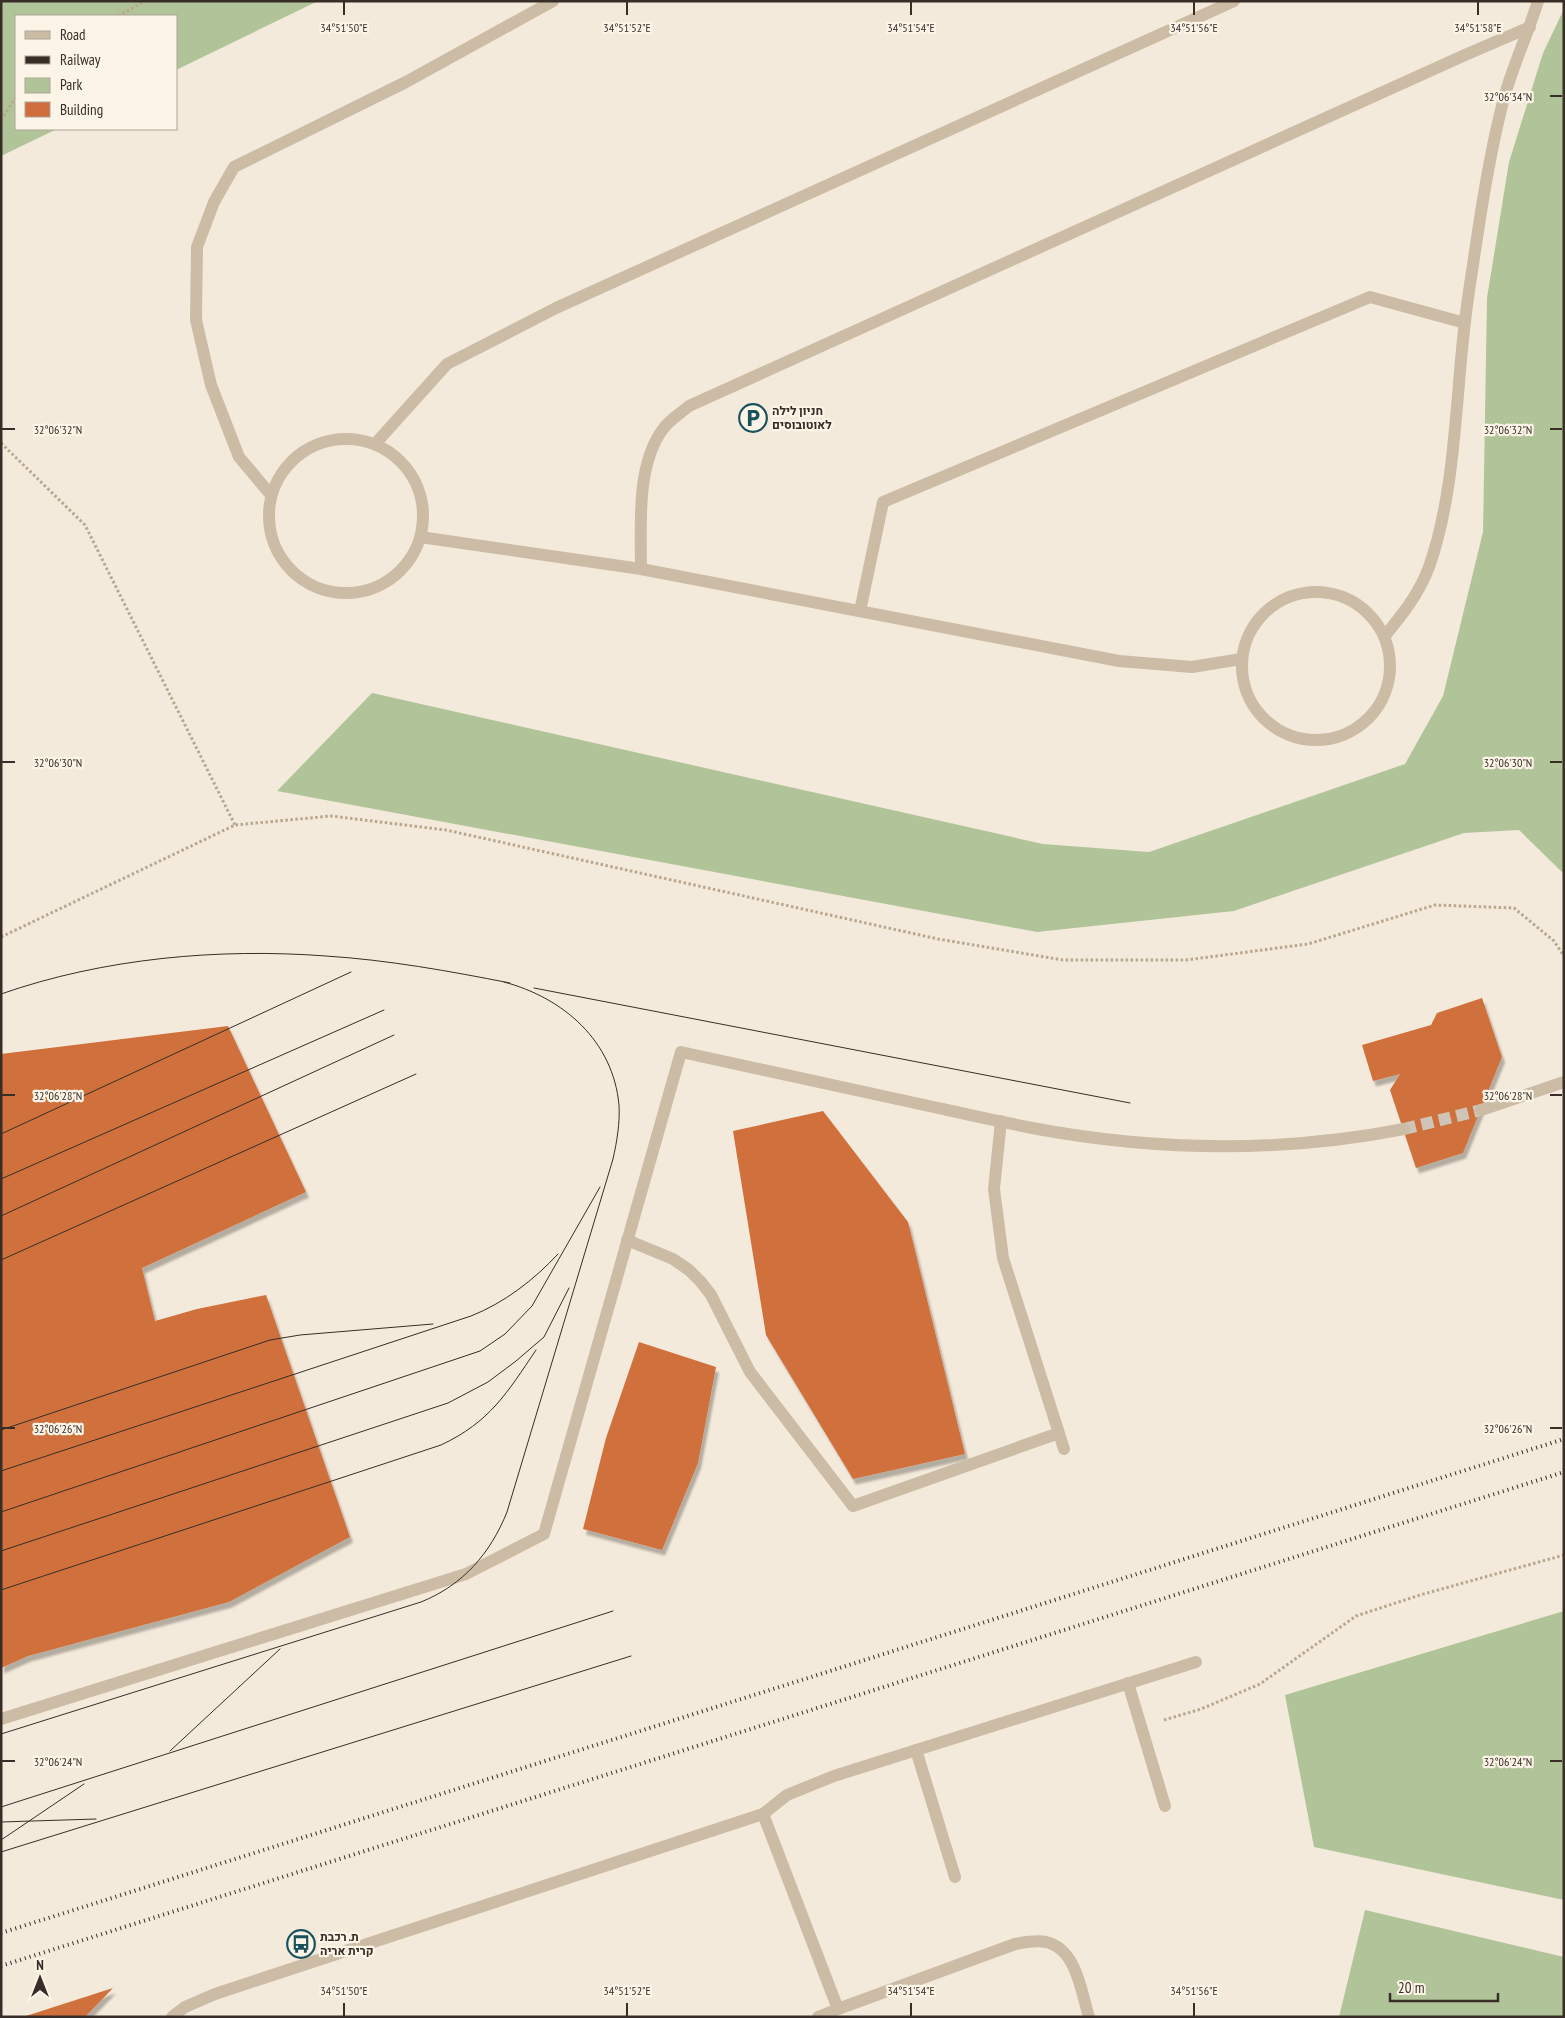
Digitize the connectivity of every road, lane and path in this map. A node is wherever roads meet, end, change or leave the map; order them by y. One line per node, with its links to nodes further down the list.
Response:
1 (145, 1): 5 (path)
2 (554, 1): 12 (street)
3 (1234, 1): 11 (street)
4 (1538, 1): 6 (street)
5 (120, 15)
6 (1530, 27): 9 (street); 14 (street)
7 (15, 99): 8 (path)
8 (1, 120)
9 (1465, 323): 15 (street); 16 (street)
10 (1, 443): 18 (path)
11 (375, 444): 12 (street); 13 (street)
12 (271, 495): 13 (street)
13 (420, 537): 14 (street)
14 (642, 569): 15 (street)
15 (860, 611): 17 (street)
16 (1384, 637): 17 (street); 17 (street)
17 (1241, 659)
18 (235, 826): 19 (path); 20 (path)
19 (1, 937)
20 (1564, 956)
21 (1564, 1082): 22 (street)
22 (1481, 1110)
23 (1001, 1121): 24 (street); 25 (street); 26 (street)
24 (1404, 1129)
25 (627, 1240): 26 (street); 31 (street)
26 (1059, 1433): 27 (street)
27 (1064, 1449)
28 (1564, 1555): 32 (path)
29 (1196, 1662): 30 (street)
30 (1128, 1683): 32 (street); 33 (street)
31 (1, 1719)
32 (1141, 1726): 34 (street)
33 (916, 1750): 35 (street); 36 (street)
34 (1165, 1806)
35 (763, 1814): 37 (street); 38 (street)
36 (955, 1877)
37 (838, 2009): 39 (street); 40 (street)
38 (172, 2017)
39 (818, 2017)
40 (1089, 2017)

